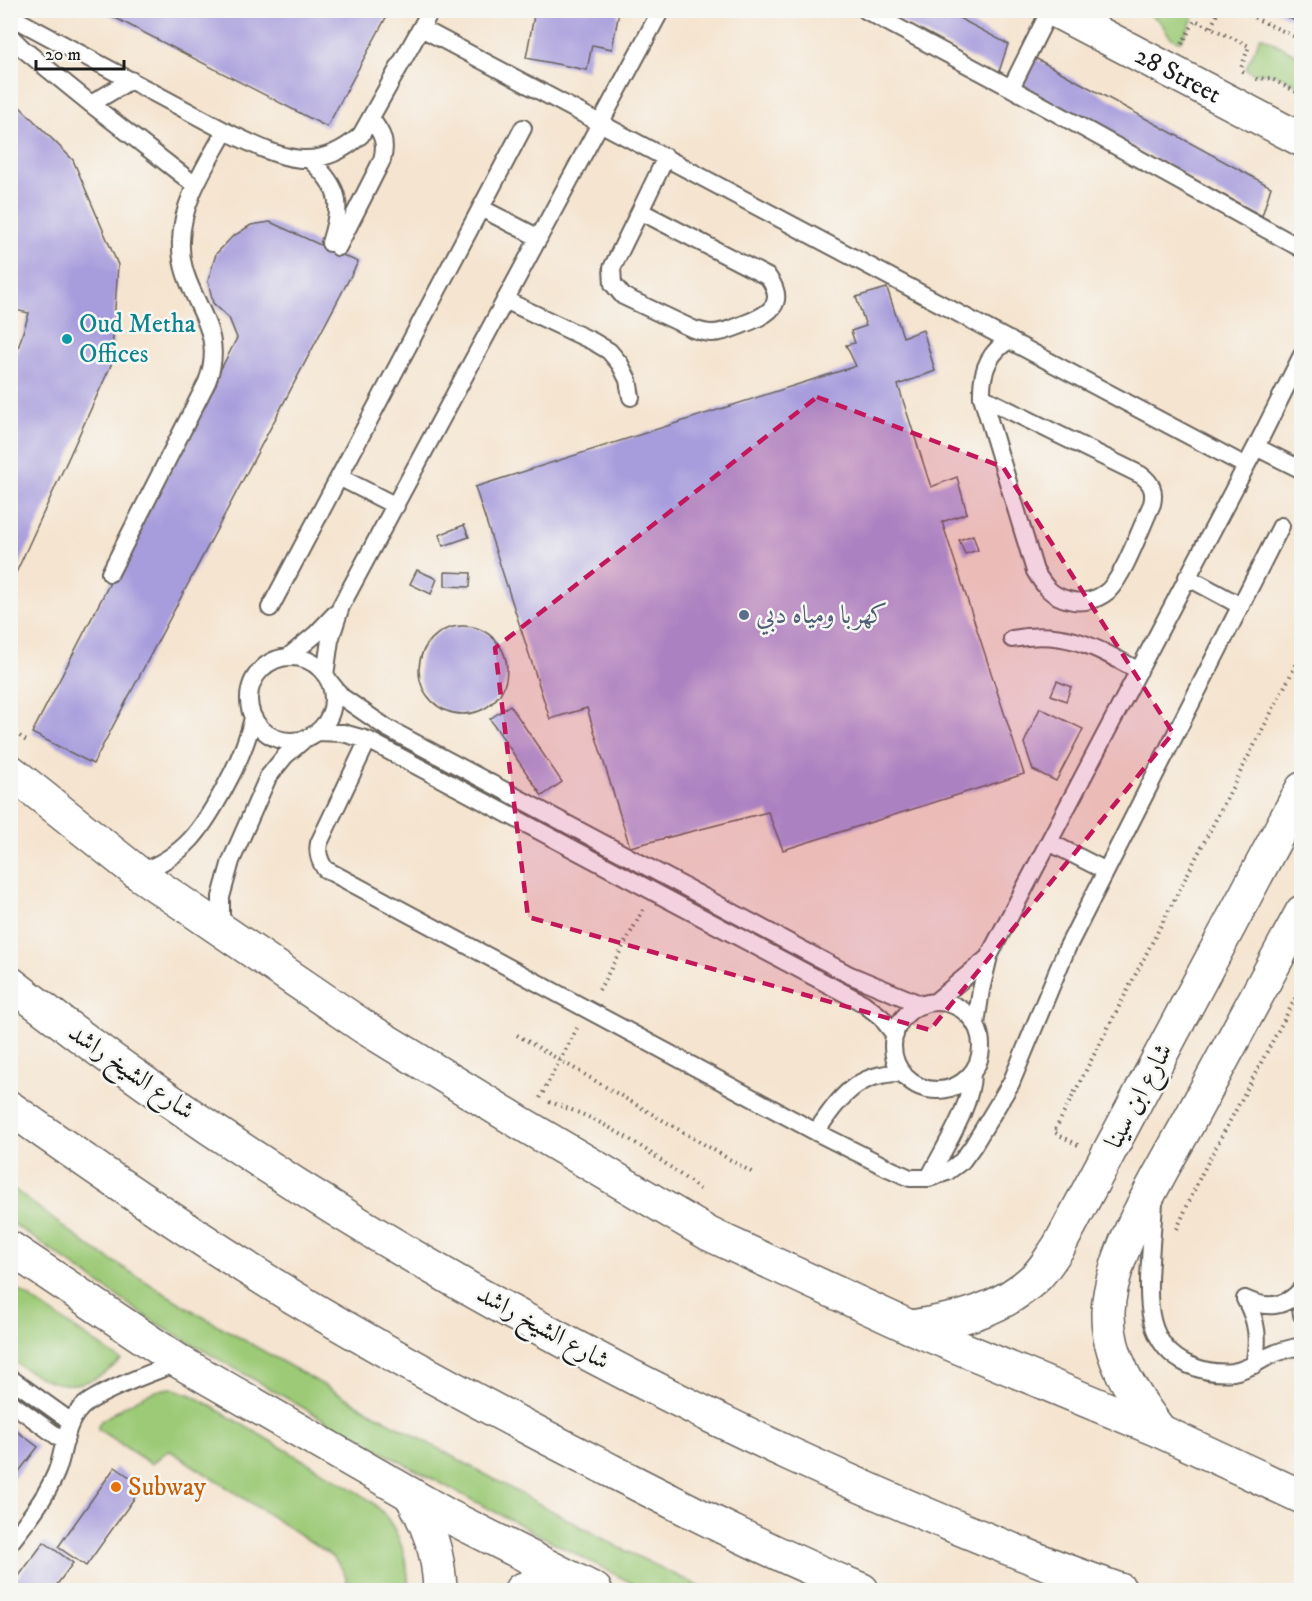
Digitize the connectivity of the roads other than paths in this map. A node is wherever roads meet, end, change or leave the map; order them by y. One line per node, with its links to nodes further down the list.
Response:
1 (431, 10): 6 (lane)
2 (660, 10): 12 (lane)
3 (865, 10): 9 (lane)
4 (1052, 10): 9 (lane); 15 (main road, 28 Street)
5 (10, 16): 8 (lane)
6 (421, 28): 11 (lane); 12 (lane)
7 (10, 36): 10 (lane)
8 (131, 80): 10 (lane); 14 (lane)
9 (1011, 88): 22 (lane)
10 (91, 104): 18 (lane)
11 (371, 119): 17 (lane); 17 (lane)
12 (601, 123): 16 (lane); 21 (lane)
13 (523, 128): 19 (lane)
14 (225, 131): 17 (lane); 18 (lane)
15 (1302, 140)
16 (666, 157): 20 (lane); 24 (lane)
17 (310, 160)
18 (195, 185): 34 (lane)
19 (481, 208): 21 (lane); 31 (lane)
20 (640, 211): 20 (lane)
21 (539, 238): 23 (lane)
22 (1302, 249)
23 (505, 300): 26 (lane); 32 (lane)
24 (1010, 340): 27 (lane); 29 (lane)
25 (1302, 355): 28 (lane)
26 (631, 397)
27 (982, 397): 27 (lane)
28 (1256, 447): 29 (lane); 30 (lane)
29 (1246, 466): 35 (lane)
30 (1302, 470)
31 (339, 477): 32 (lane); 38 (lane)
32 (396, 506): 36 (lane)
33 (1281, 526): 37 (lane)
34 (110, 573)
35 (1187, 577): 37 (lane); 41 (lane)
36 (341, 606): 40 (lane); 42 (lane)
37 (1241, 606): 49 (lane)
38 (270, 608)
39 (1012, 639): 41 (lane)
40 (288, 657): 42 (lane); 43 (lane)
41 (1139, 671): 48 (lane)
42 (327, 678): 44 (lane); 55 (lane)
43 (253, 718): 44 (lane); 50 (lane)
44 (312, 735): 45 (lane); 52 (lane)
45 (368, 740): 57 (lane); 61 (lane)
46 (10, 771): 50 (main road)
47 (1302, 789): 68 (main road, شارع ابن سينا)
48 (1049, 842): 49 (lane); 53 (lane)
49 (1106, 872): 62 (lane)
50 (138, 873): 52 (main road)
51 (1302, 912): 63 (main road)
52 (221, 929): 68 (main road)
53 (989, 956): 55 (lane); 56 (lane)
54 (10, 983): 84 (main road, شارع الشيخ راشد)
55 (928, 1003): 56 (lane); 57 (lane)
56 (976, 1024): 59 (lane)
57 (895, 1035): 58 (lane)
58 (903, 1073): 59 (lane); 61 (lane)
59 (972, 1073): 62 (lane)
60 (10, 1108): 83 (main road)
61 (816, 1132): 62 (lane)
62 (929, 1178)
63 (1155, 1184): 71 (lane); 75 (main road)
64 (10, 1248): 70 (main road)
65 (1302, 1288): 71 (lane)
66 (1302, 1293): 67 (lane)
67 (1302, 1315)
68 (910, 1327): 75 (main road)
69 (1302, 1346): 71 (lane)
70 (180, 1362): 74 (lane); 77 (main road)
71 (1254, 1365)
72 (10, 1378): 74 (lane)
73 (10, 1402): 76 (lane)
74 (70, 1421): 76 (lane)
75 (1160, 1431): 78 (main road)
76 (64, 1442): 79 (lane)
77 (410, 1494): 80 (main road); 81 (main road)
78 (1302, 1497)
79 (14, 1533)
80 (581, 1584): 82 (main road)
81 (440, 1590)
82 (521, 1590)
83 (862, 1590)
84 (1120, 1590)

